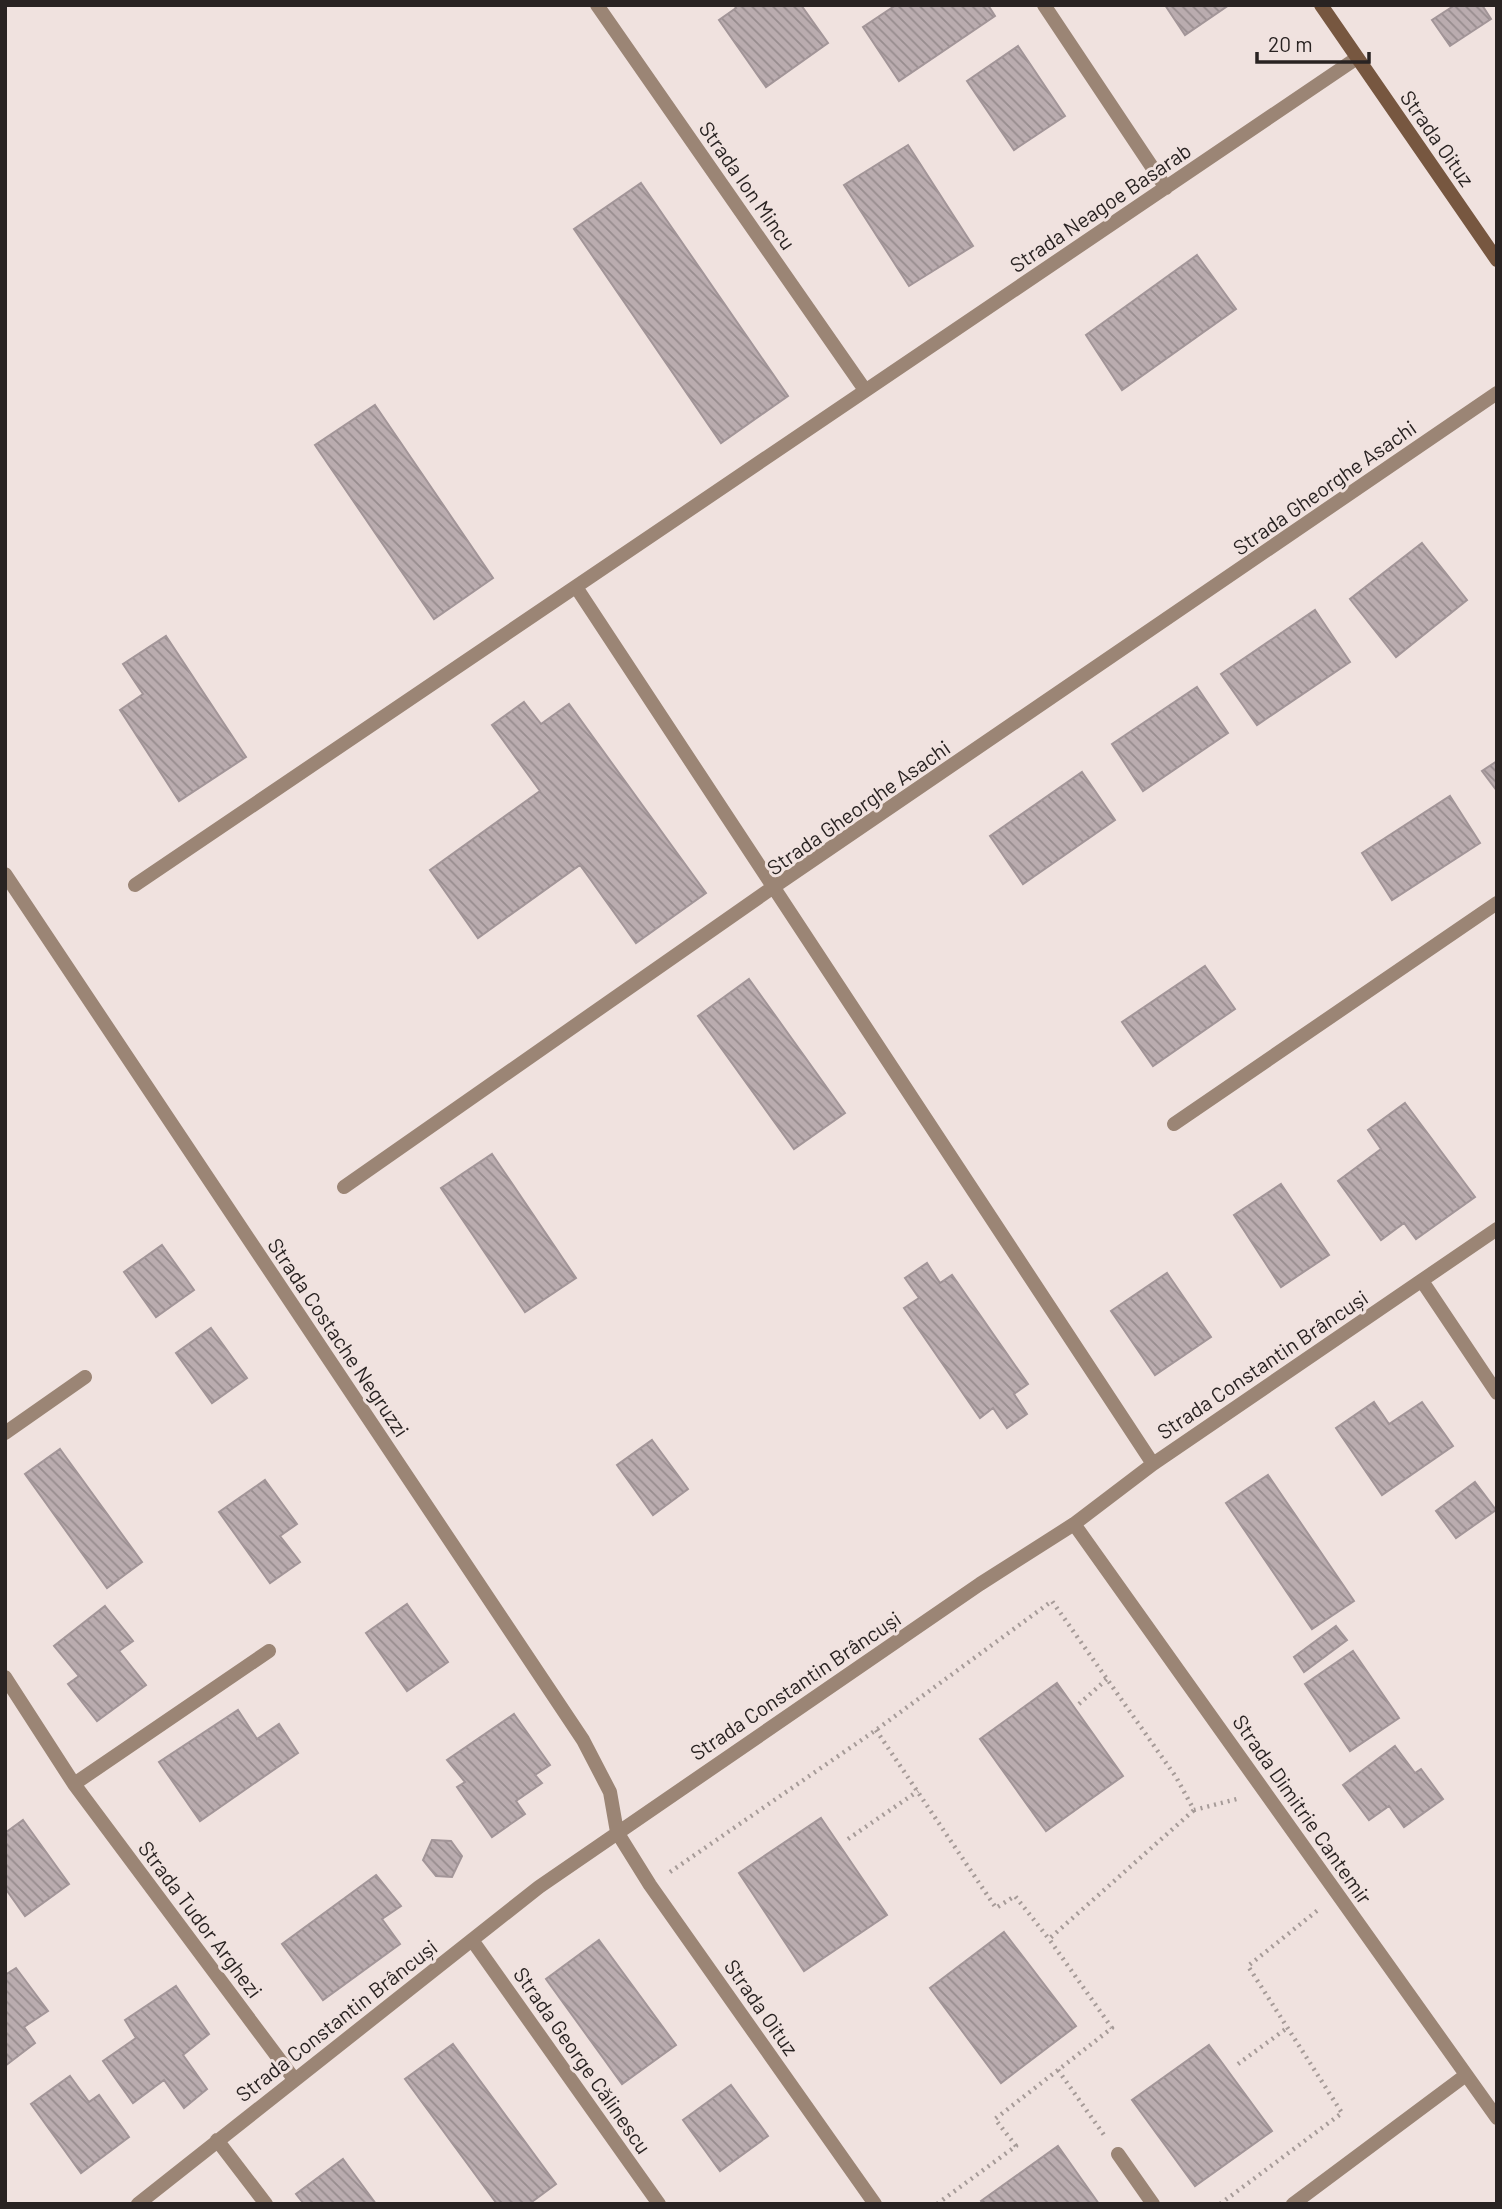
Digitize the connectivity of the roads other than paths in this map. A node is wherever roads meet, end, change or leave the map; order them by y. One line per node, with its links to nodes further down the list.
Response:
1 (597, 5): 7 (street, Strada Ion Mincu)
2 (1044, 5): 5 (street)
3 (1321, 5): 4 (main road, Strada Oituz)
4 (1357, 58): 5 (street, Strada Neagoe Basarab); 6 (main road, Strada Oituz)
5 (1166, 188): 7 (street, Strada Neagoe Basarab)
6 (1497, 260)
7 (865, 390): 9 (street, Strada Neagoe Basarab)
8 (1497, 393): 12 (street, Strada Gheorghe Asachi)
9 (576, 587): 11 (street, Strada Neagoe Basarab); 12 (street)
10 (5, 874): 26 (street, Strada Costache Negruzzi)
11 (135, 885)
12 (772, 888): 15 (street); 21 (street, Strada Gheorghe Asachi)
13 (1497, 903): 14 (street)
14 (1174, 1124)
15 (344, 1187)
16 (1497, 1229): 17 (street, Strada Constantin Brâncuși)
17 (1422, 1281): 19 (street); 21 (street, Strada Constantin Brâncuși)
18 (85, 1377): 20 (street)
19 (1497, 1393)
20 (5, 1433)
21 (1153, 1464): 22 (street, Strada Constantin Brâncuși)
22 (1074, 1524): 26 (street, Strada Constantin Brâncuși); 28 (street, Strada Dimitrie Cantemir)
23 (269, 1651): 25 (street)
24 (5, 1677): 25 (street, Strada Tudor Arghezi)
25 (74, 1784): 29 (street, Strada Tudor Arghezi)
26 (617, 1832): 27 (street, Strada Constantin Brâncuși); 36 (street, Strada Oituz)
27 (472, 1940): 29 (street, Strada Constantin Brâncuși); 35 (street, Strada George Călinescu)
28 (1466, 2075): 30 (street, Strada Dimitrie Cantemir); 38 (street)
29 (294, 2079): 31 (street, Strada Constantin Brâncuși)
30 (1497, 2118)
31 (217, 2140): 33 (street, Strada Constantin Brâncuși); 34 (street)
32 (1118, 2154): 37 (street)
33 (138, 2204)
34 (266, 2204)
35 (659, 2204)
36 (875, 2204)
37 (1153, 2204)
38 (1293, 2204)

